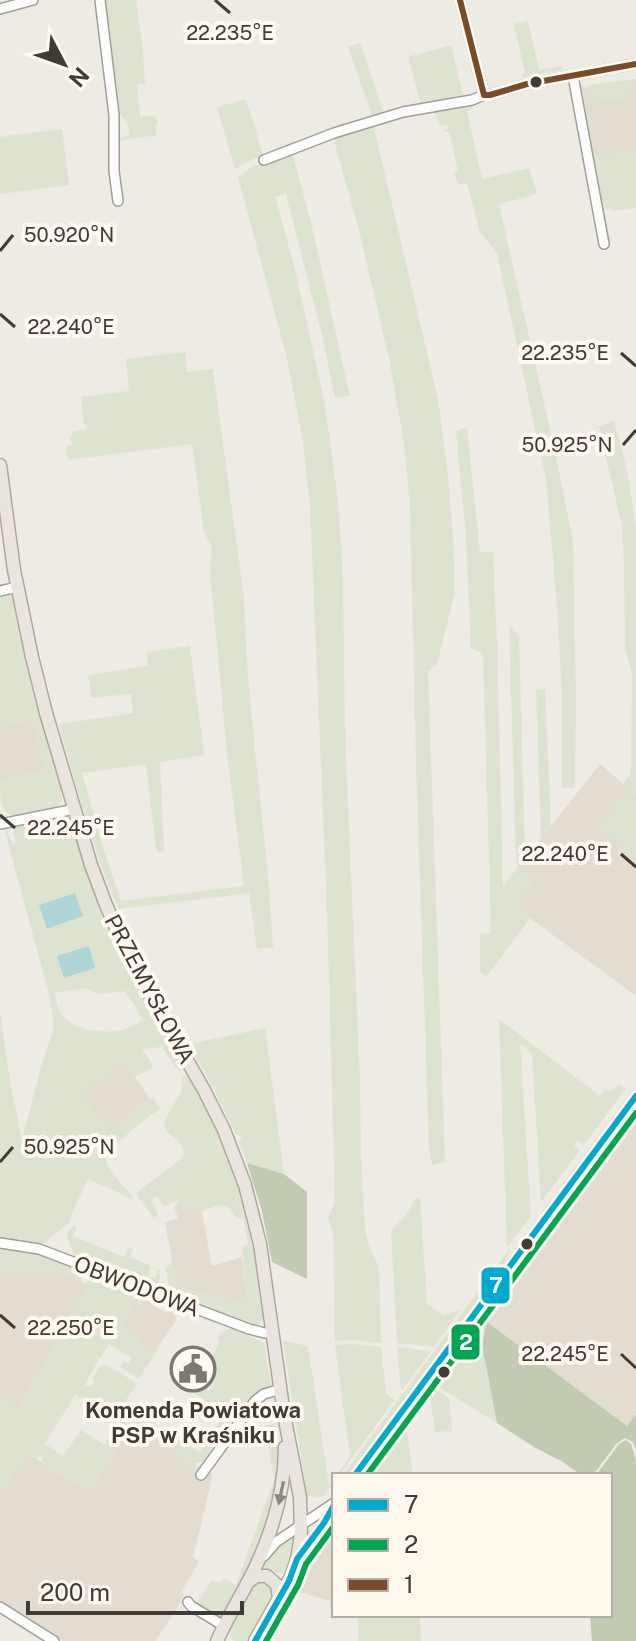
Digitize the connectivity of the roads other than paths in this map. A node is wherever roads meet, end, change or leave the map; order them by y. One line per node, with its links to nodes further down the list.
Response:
1 (33, 0): 4 (street)
2 (100, 0): 9 (street)
3 (460, 0): 7 (street)
4 (3, 6)
5 (636, 64): 6 (street)
6 (573, 76): 7 (street); 10 (street)
7 (484, 95): 8 (street)
8 (264, 160)
9 (118, 201)
10 (604, 244)
11 (0, 465): 12 (main road, PRZEMYSŁOWA)
12 (17, 587): 13 (street); 14 (main road, PRZEMYSŁOWA)
13 (0, 591)
14 (75, 809): 15 (street); 18 (main road, PRZEMYSŁOWA)
15 (2, 820)
16 (636, 1096): 21 (street)
17 (0, 1243): 18 (street, OBWODOWA)
18 (273, 1332): 19 (main road, PRZEMYSŁOWA)
19 (281, 1389): 20 (main road, PRZEMYSŁOWA); 22 (street)
20 (284, 1415): 23 (main road, PRZEMYSŁOWA); 29 (main road, PRZEMYSŁOWA, one-way to 29)
21 (356, 1473)
22 (201, 1475)
23 (301, 1502): 26 (street); 27 (main road, PRZEMYSŁOWA)
24 (332, 1505): 26 (street)
25 (332, 1508): 28 (street)
26 (323, 1510): 27 (street)
27 (301, 1525): 28 (main road, PRZEMYSŁOWA); 29 (street)
28 (297, 1559): 31 (main road, PRZEMYSŁOWA)
29 (256, 1566): 30 (main road, PRZEMYSŁOWA)
30 (247, 1583): 31 (main road); 34 (main road, PRZEMYSŁOWA)
31 (278, 1601): 38 (main road, PRZEMYSŁOWA)
32 (188, 1602): 34 (street)
33 (0, 1607): 35 (street)
34 (224, 1626): 36 (main road, PRZEMYSŁOWA); 37 (main road)
35 (54, 1641)
36 (217, 1641)
37 (228, 1641)
38 (255, 1641)

